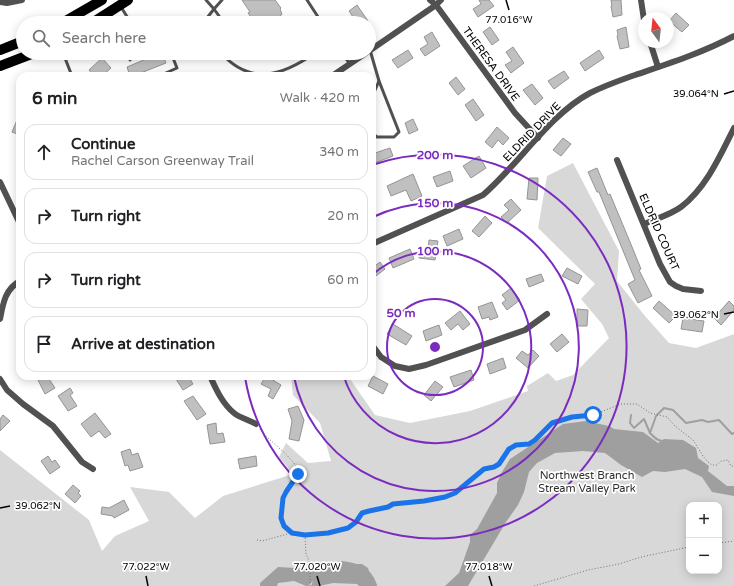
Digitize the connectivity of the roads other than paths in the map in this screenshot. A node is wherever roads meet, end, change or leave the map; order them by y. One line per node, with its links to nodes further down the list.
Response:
1 (22, 0): 9 (street)
2 (102, 0): 14 (main road)
3 (206, 0): 12 (lane)
4 (222, 0): 12 (lane)
5 (306, 0): 19 (lane)
6 (430, 0): 11 (street, THERESA DRIVE)
7 (441, 0): 11 (street)
8 (641, 0): 13 (street)
9 (0, 2)
10 (124, 3): 15 (main road); 16 (lane)
11 (436, 5): 22 (street); 47 (street, THERESA DRIVE)
12 (214, 9): 17 (lane); 18 (lane)
13 (643, 12)
14 (74, 16)
15 (103, 16)
16 (129, 16)
17 (208, 16)
18 (219, 16)
19 (317, 16)
20 (734, 36): 35 (street, ELDRID DRIVE)
21 (16, 44): 24 (main road)
22 (376, 46)
23 (652, 48): 35 (street)
24 (0, 50)
25 (16, 60): 34 (main road)
26 (66, 60): 36 (lane)
27 (174, 60): 37 (lane)
28 (228, 60): 38 (lane)
29 (305, 60): 39 (lane)
30 (347, 60): 33 (lane)
31 (356, 60): 33 (street)
32 (371, 60): 41 (lane)
33 (350, 64): 40 (street)
34 (0, 66)
35 (658, 67): 47 (street, ELDRID DRIVE)
36 (70, 72)
37 (168, 72)
38 (250, 72)
39 (280, 72)
40 (338, 72)
41 (375, 72)
42 (376, 75): 43 (lane)
43 (378, 81): 44 (lane); 46 (lane)
44 (376, 86)
45 (734, 128): 51 (street)
46 (376, 136)
47 (538, 138): 52 (street, ELDRID DRIVE)
48 (617, 160): 51 (street, ELDRID COURT)
49 (0, 182): 50 (street)
50 (16, 216)
51 (644, 224): 54 (street, ELDRID COURT)
52 (376, 242)
53 (16, 285): 56 (street)
54 (701, 291)
55 (547, 314): 57 (street)
56 (0, 319)
57 (376, 350)
58 (0, 379): 61 (street)
59 (212, 380): 60 (street)
60 (256, 424)
61 (93, 469)

